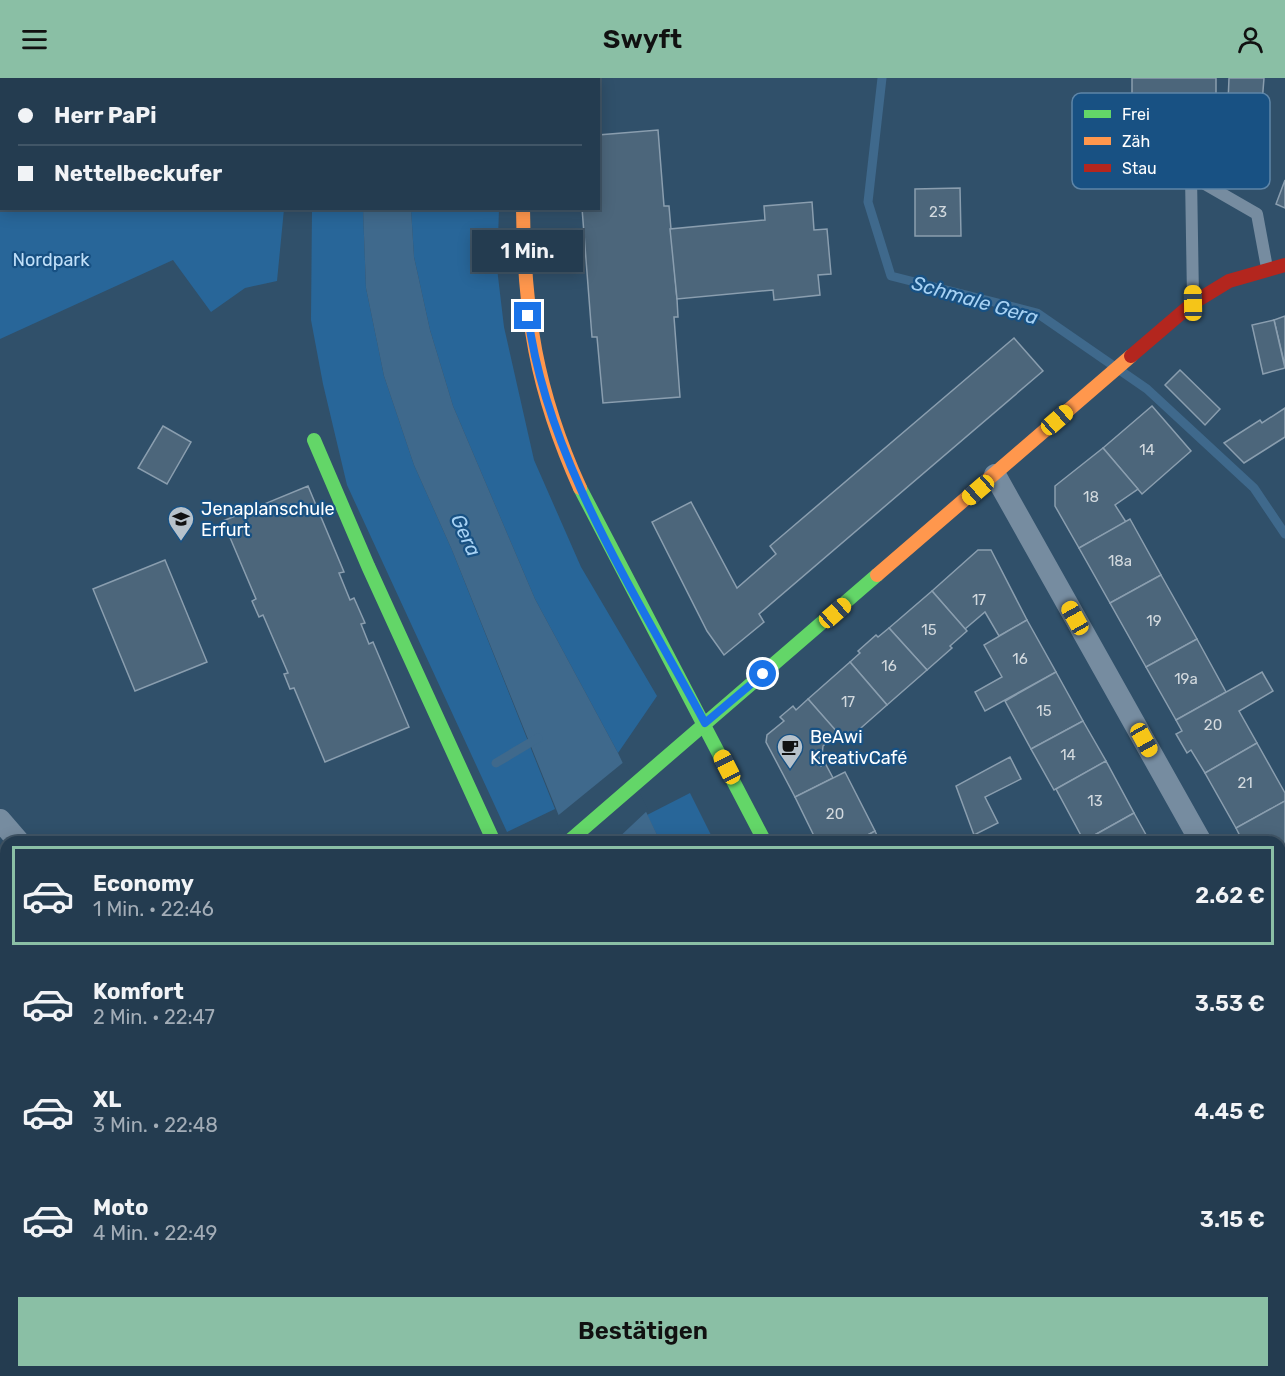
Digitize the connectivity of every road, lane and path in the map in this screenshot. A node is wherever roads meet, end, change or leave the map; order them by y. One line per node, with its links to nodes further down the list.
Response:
1 (1191, 189): 6 (lane)
2 (1214, 189): 5 (lane)
3 (523, 210): 9 (street)
4 (1285, 265): 5 (street)
5 (1267, 269): 6 (street)
6 (1193, 303): 8 (street)
7 (314, 440): 12 (street)
8 (995, 475): 9 (street); 15 (street)
9 (705, 723): 13 (street); 14 (street)
10 (0, 820): 11 (street)
11 (14, 836)
12 (491, 836)
13 (575, 836)
14 (762, 836)
15 (1198, 836)

